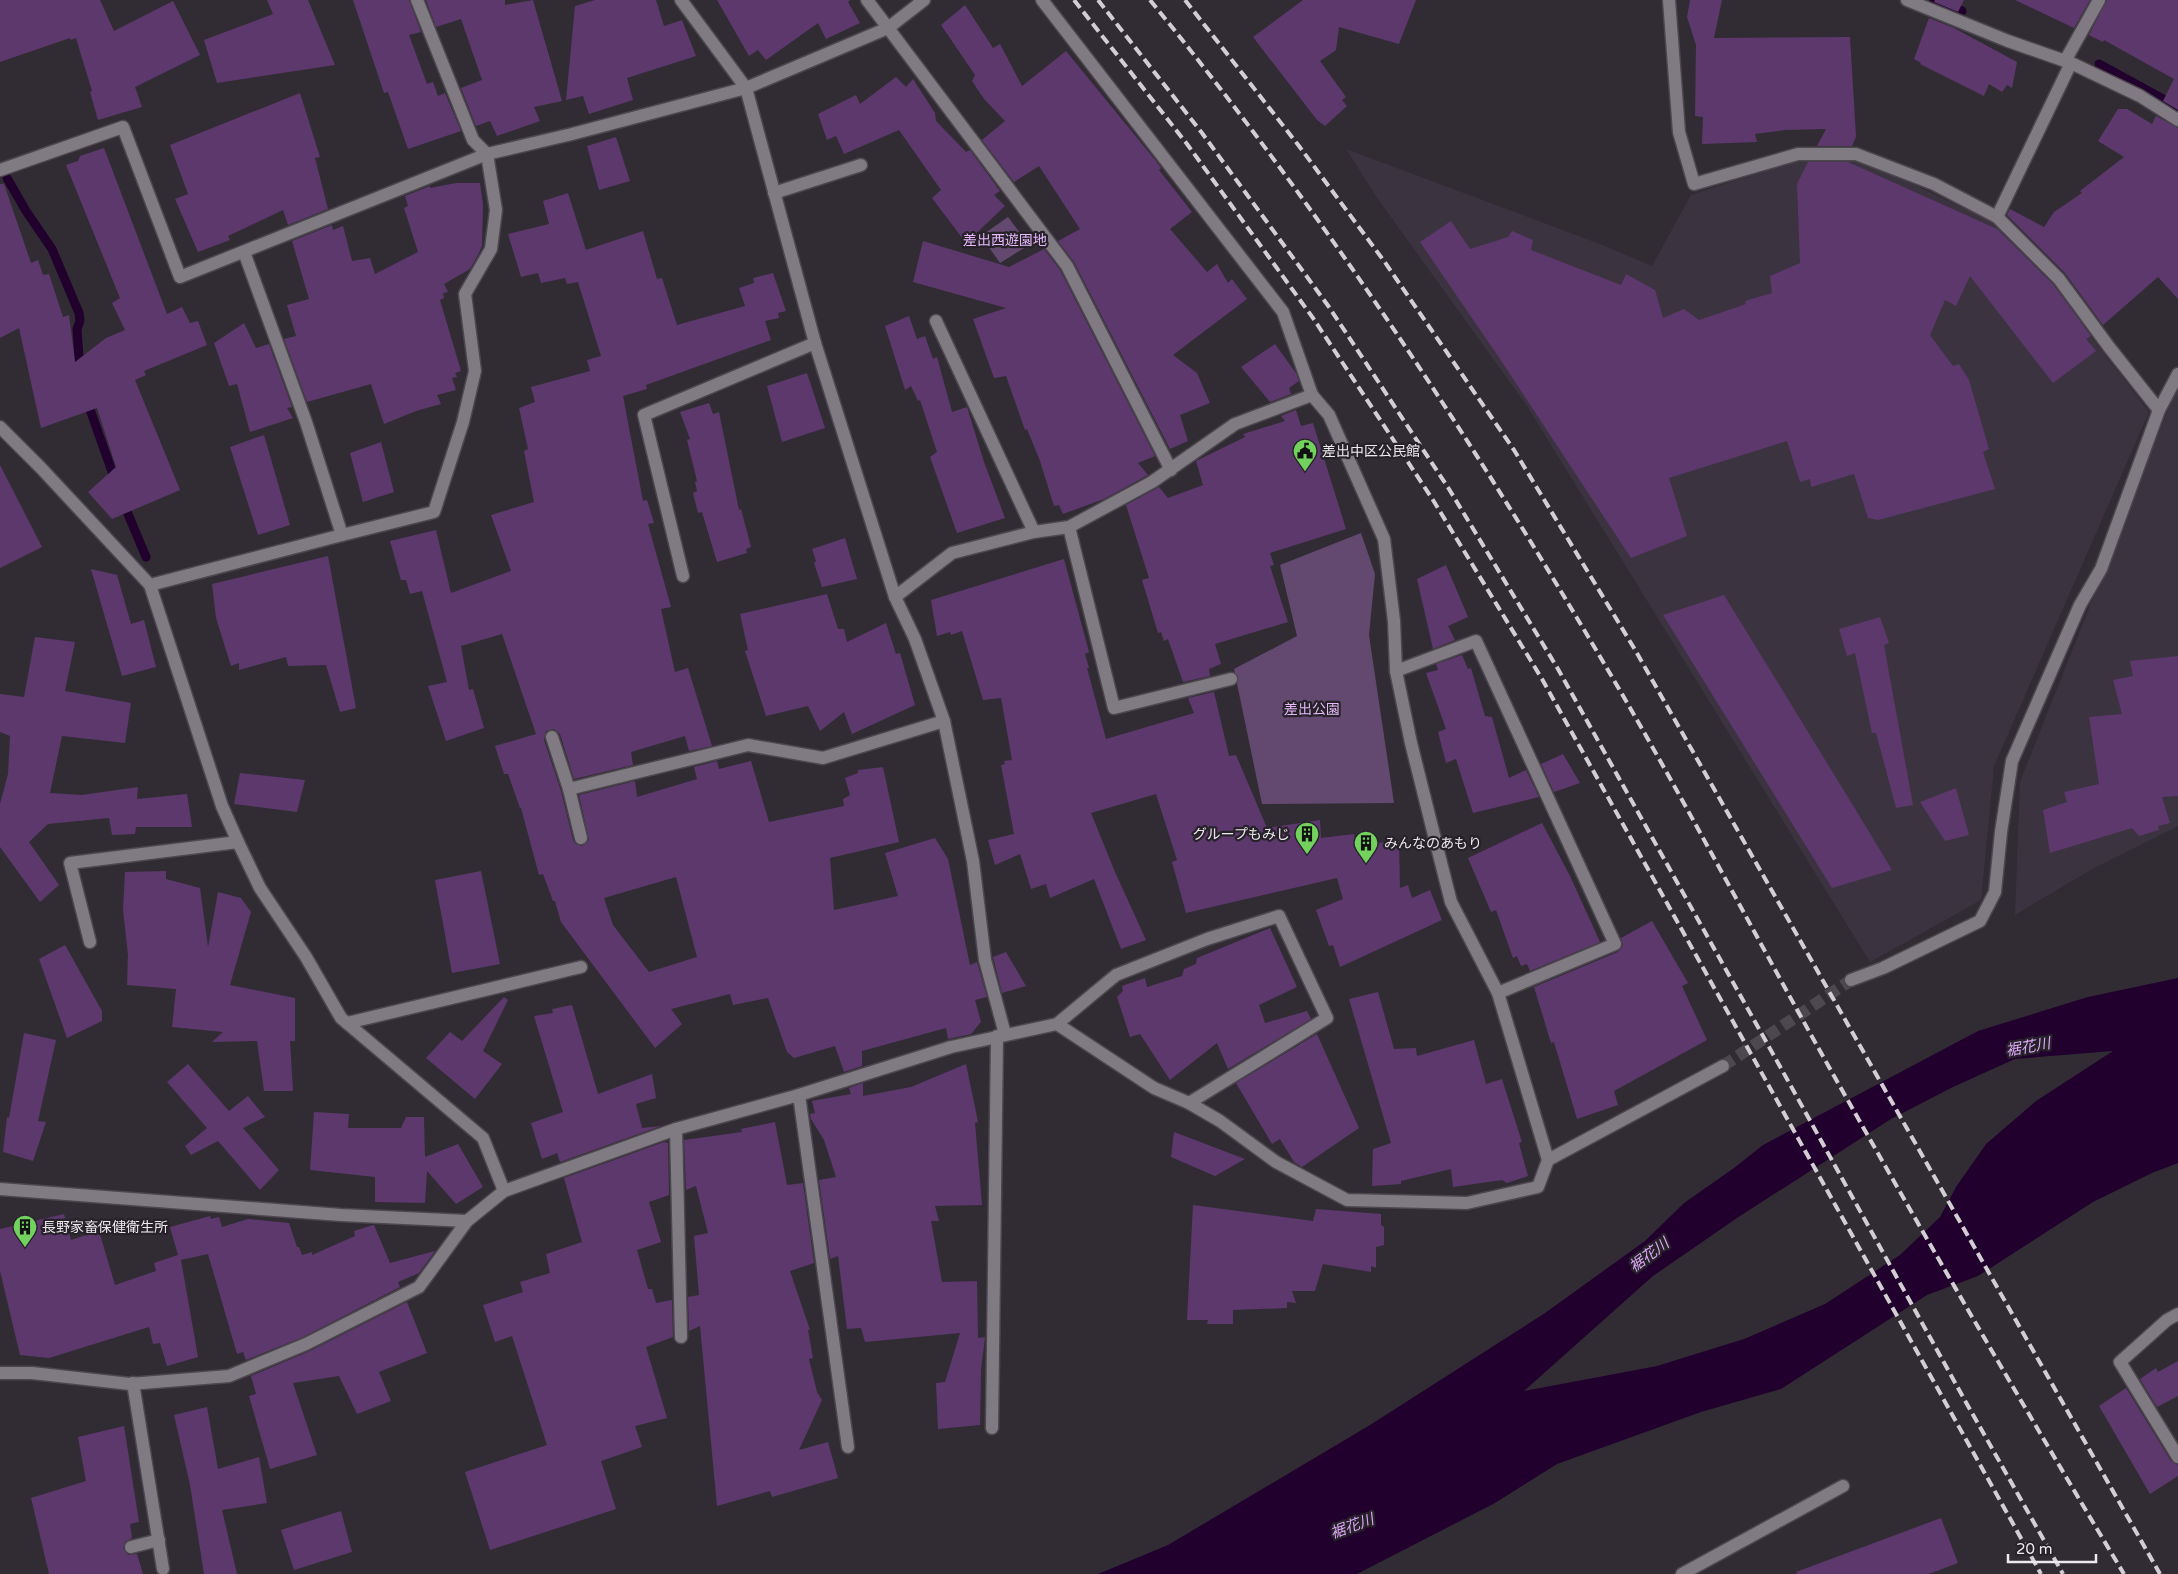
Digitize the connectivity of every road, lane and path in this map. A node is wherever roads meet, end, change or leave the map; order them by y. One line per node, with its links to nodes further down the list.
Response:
1 (417, 0): 13 (street)
2 (681, 0): 11 (street)
3 (867, 0): 9 (street)
4 (924, 0): 9 (street)
5 (1042, 0): 22 (street)
6 (1669, 0): 17 (street)
7 (1906, 0): 10 (street)
8 (2099, 0): 10 (street)
9 (888, 28): 11 (street); 25 (street)
10 (2068, 62): 12 (street); 17 (street)
11 (746, 88): 13 (street); 16 (street)
12 (2178, 120)
13 (488, 154): 18 (street); 28 (street)
14 (861, 165): 16 (street)
15 (0, 170): 18 (street)
16 (774, 193): 20 (street)
17 (1997, 217): 23 (street)
18 (244, 252): 28 (street)
19 (936, 321): 27 (street)
20 (815, 343): 29 (street); 31 (street)
21 (2178, 374): 23 (street)
22 (1312, 395): 25 (street); 32 (street)
23 (2159, 410): 41 (street)
24 (0, 427): 30 (street)
25 (1171, 470): 26 (street)
26 (1069, 527): 27 (street); 33 (street)
27 (1034, 532): 31 (street)
28 (342, 535): 30 (street)
29 (683, 576)
30 (150, 585): 38 (street)
31 (895, 597): 34 (street)
32 (1396, 671): 42 (street); 42 (street)
33 (1231, 679)
34 (944, 720): 36 (street); 45 (street)
35 (552, 736): 36 (street)
36 (569, 789): 37 (street)
37 (581, 838)
38 (238, 842): 39 (street); 43 (street)
39 (90, 942)
40 (581, 967): 43 (street)
41 (1851, 980)
42 (1498, 993): 50 (street)
43 (347, 1023): 52 (street)
44 (1057, 1024): 45 (street); 48 (street); 48 (street)
45 (1001, 1035): 47 (street); 58 (street)
46 (1724, 1066): 50 (street)
47 (799, 1094): 49 (street); 59 (street)
48 (1189, 1103): 50 (street)
49 (676, 1129): 52 (street); 55 (street)
50 (1548, 1160)
51 (0, 1189): 53 (street)
52 (504, 1191): 53 (street)
53 (467, 1221): 57 (street)
54 (2178, 1314): 60 (street)
55 (681, 1337)
56 (0, 1373): 57 (street)
57 (133, 1383): 62 (street)
58 (992, 1428)
59 (848, 1447)
60 (2178, 1457)
61 (1842, 1486): 65 (street)
62 (159, 1540): 63 (street); 64 (street)
63 (132, 1547)
64 (163, 1569)
65 (1682, 1574)

